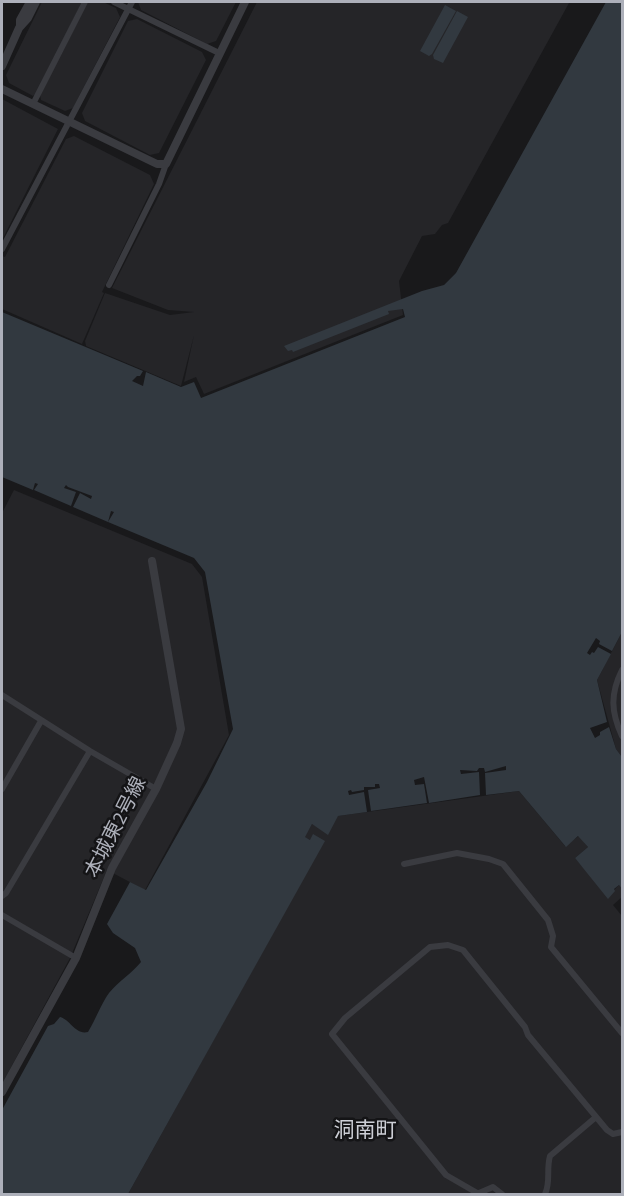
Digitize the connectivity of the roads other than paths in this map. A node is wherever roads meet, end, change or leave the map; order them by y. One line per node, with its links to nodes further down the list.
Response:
1 (30, 2): 8 (street)
2 (36, 2): 8 (street)
3 (85, 2): 12 (street)
4 (114, 2): 7 (street)
5 (132, 2): 7 (street)
6 (245, 2): 9 (street)
7 (129, 9): 9 (street); 13 (street)
8 (20, 28): 10 (street)
9 (219, 53): 14 (street)
10 (2, 66)
11 (2, 89): 12 (street)
12 (33, 104): 13 (street)
13 (70, 122): 14 (street); 15 (street)
14 (165, 164): 16 (street)
15 (2, 249)
16 (109, 285)
17 (152, 561): 24 (street, 本城東2号線)
18 (622, 670): 21 (street)
19 (2, 695): 20 (street)
20 (41, 721): 22 (street); 23 (street)
21 (622, 736)
22 (90, 751): 24 (street); 26 (street)
23 (2, 789)
24 (156, 789): 28 (street, 本城東2号線)
25 (404, 864): 29 (street)
26 (2, 896)
27 (2, 915): 28 (street)
28 (76, 958): 30 (street, 本城東2号線)
29 (622, 1033)
30 (2, 1092)
31 (596, 1117): 32 (street); 33 (street); 35 (street)
32 (622, 1132)
33 (479, 1194): 34 (street)
34 (502, 1194)
35 (545, 1194)

